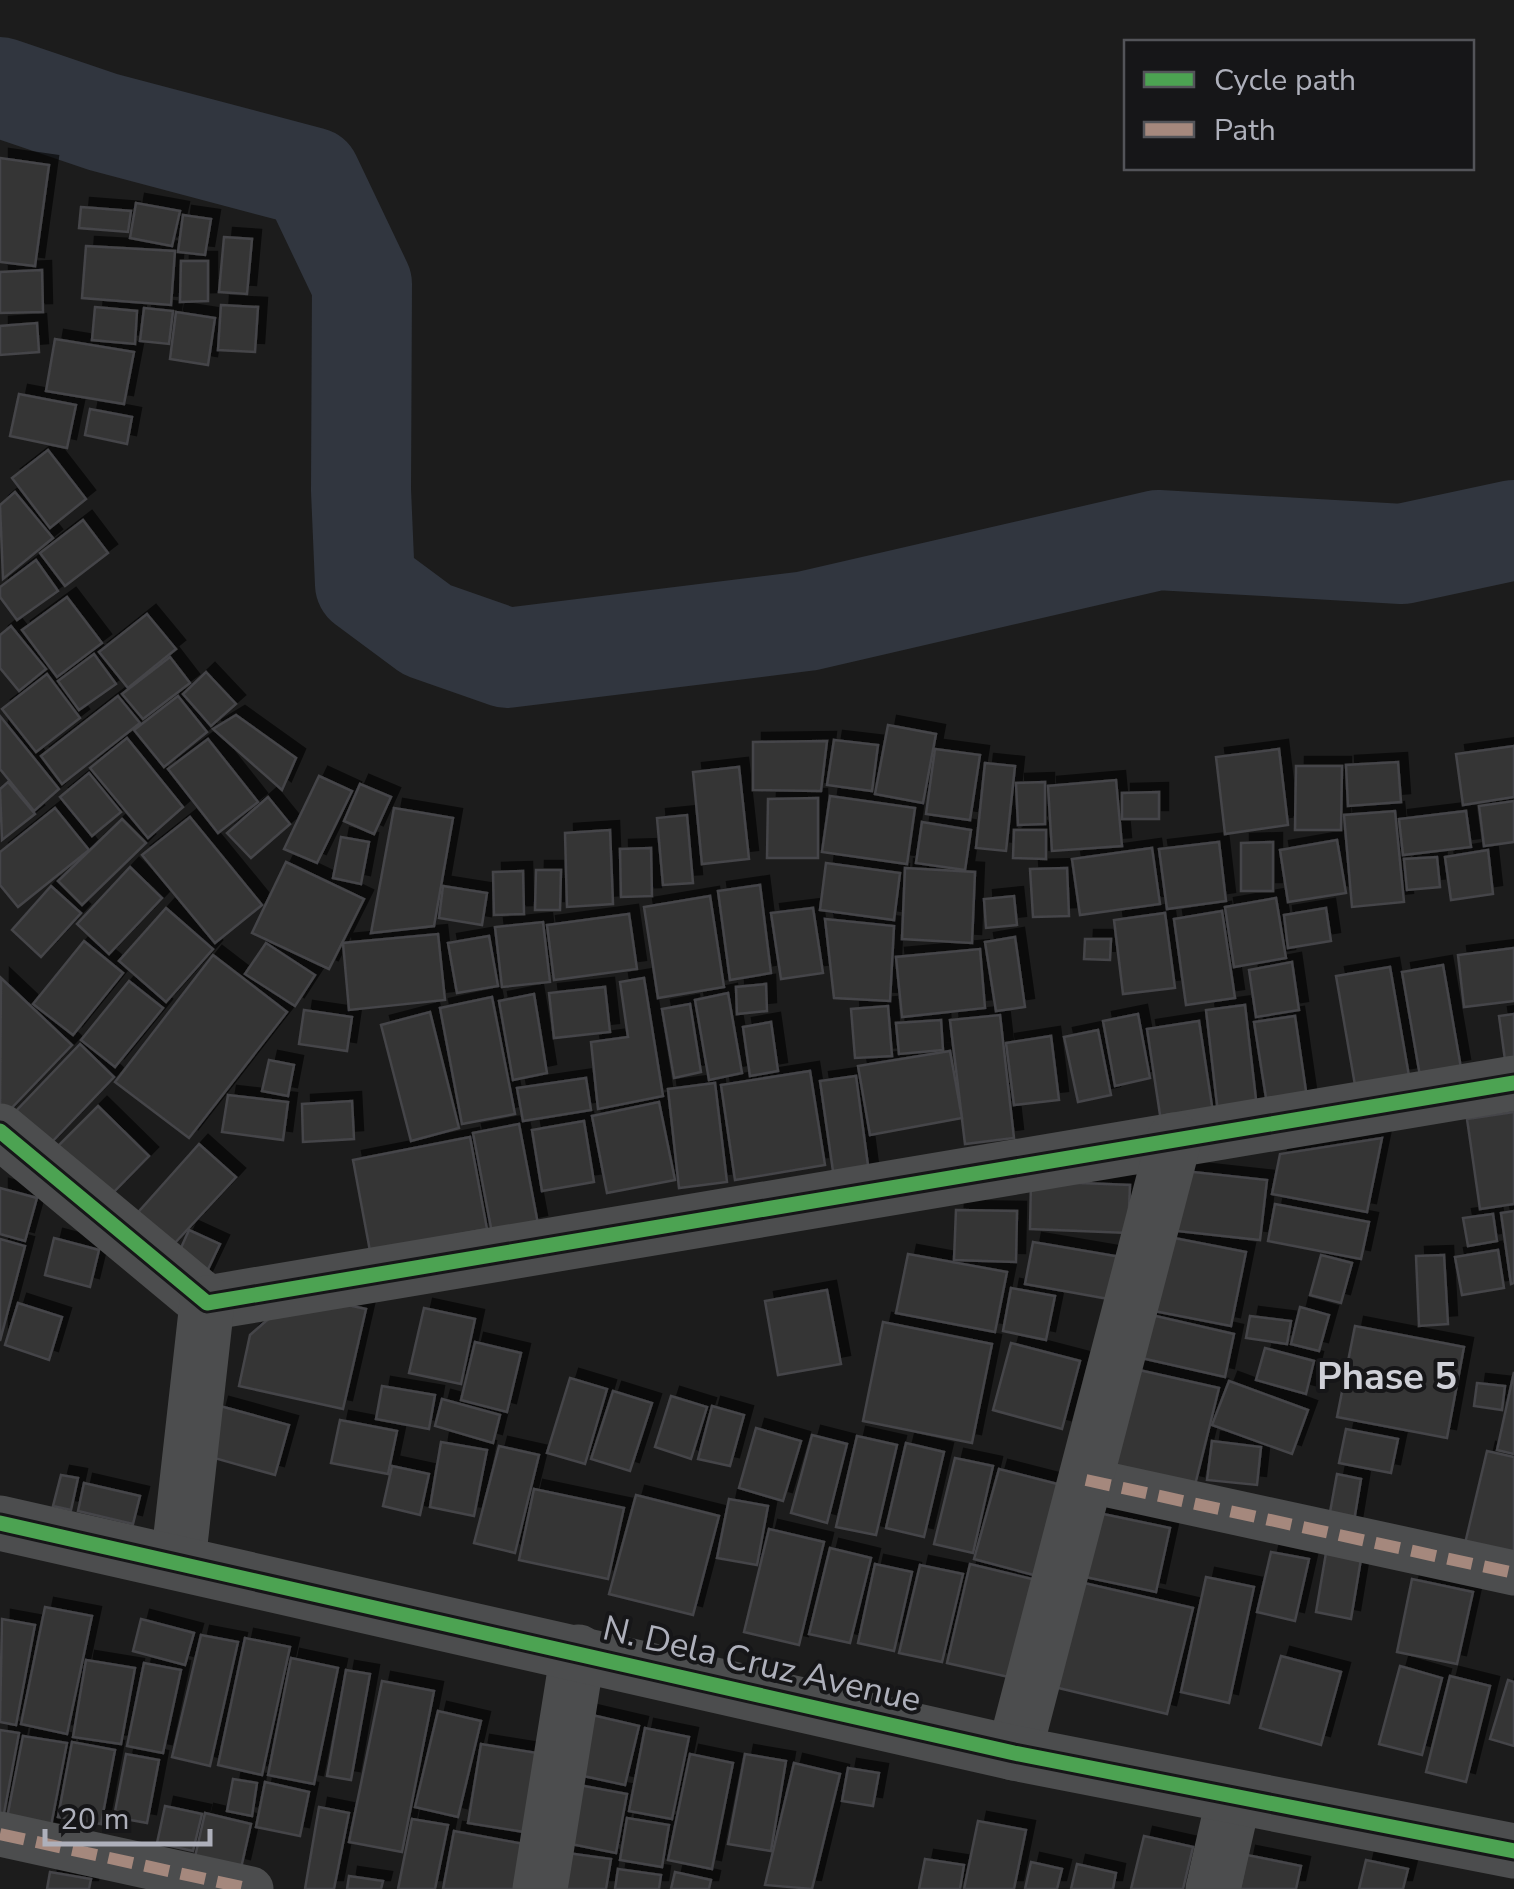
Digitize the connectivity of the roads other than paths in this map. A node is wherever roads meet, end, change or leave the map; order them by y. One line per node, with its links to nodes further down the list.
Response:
1 (1514, 1083): 3 (street)
2 (0, 1131): 4 (street)
3 (1174, 1140): 4 (street); 5 (street)
4 (207, 1303): 7 (street)
5 (1086, 1480): 8 (street); 10 (street)
6 (0, 1523): 7 (street, N. Dela Cruz Avenue)
7 (178, 1562): 9 (street, N. Dela Cruz Avenue)
8 (1514, 1573)
9 (578, 1652): 10 (street, N. Dela Cruz Avenue); 15 (street)
10 (1014, 1753): 11 (street, N. Dela Cruz Avenue)
11 (1234, 1797): 13 (street, N. Dela Cruz Avenue); 16 (street)
12 (0, 1834): 14 (street)
13 (1514, 1850)
14 (251, 1889)
15 (540, 1889)
16 (1213, 1889)

